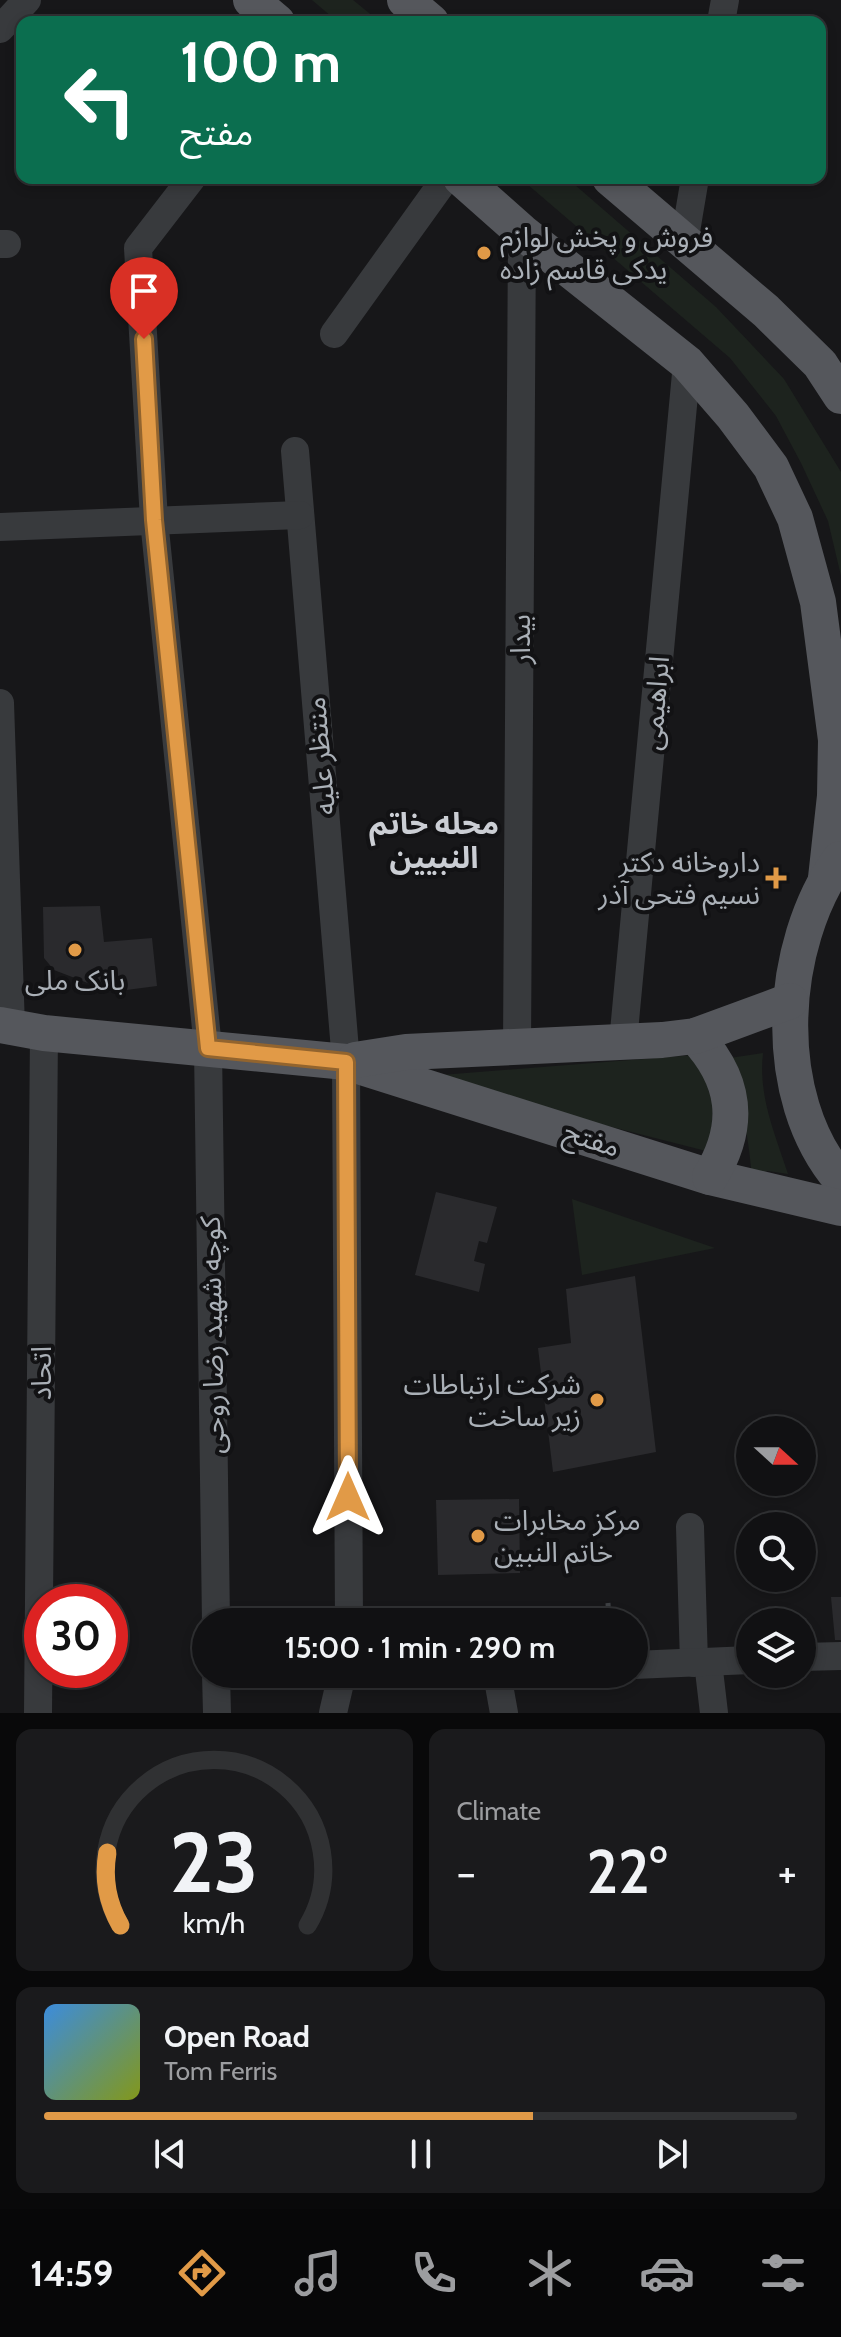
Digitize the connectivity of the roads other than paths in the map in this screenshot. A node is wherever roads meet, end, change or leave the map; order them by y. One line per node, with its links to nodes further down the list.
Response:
1 (251, 0): 4 (main road)
2 (405, 0): 5 (main road)
3 (22, 2): 6 (street)
4 (270, 16)
5 (424, 16)
6 (0, 29)
7 (187, 184): 19 (street, کوچه شهید رضا روحی)
8 (442, 184): 14 (street)
9 (468, 184): 12 (main road)
10 (617, 184): 13 (main road)
11 (694, 184): 13 (street)
12 (522, 232): 15 (main road); 28 (street, بیدار)
13 (684, 243): 16 (main road)
14 (334, 334)
15 (687, 363): 22 (main road); 27 (street, ابراهیمی)
16 (841, 396)
17 (295, 451): 18 (street, منتظر علیه)
18 (300, 515): 19 (street); 30 (street, منتظر علیه)
19 (154, 520): 20 (street); 29 (street, کوچه شهید رضا روحی)
20 (0, 527)
21 (0, 703): 25 (street, اتحاد)
22 (838, 746): 23 (main road)
23 (834, 868): 24 (main road)
24 (790, 1001): 26 (main road, مفتح); 32 (main road)
25 (19, 1028): 29 (main road, مفتح); 45 (street, اتحاد)
26 (695, 1036): 27 (main road, مفتح); 31 (main road)
27 (623, 1042): 28 (main road, مفتح)
28 (517, 1047): 30 (main road, مفتح)
29 (208, 1048): 30 (main road, مفتح); 35 (street, کوچه شهید رضا روحی)
30 (346, 1062): 31 (main road, مفتح); 36 (street, منتظر علیه)
31 (710, 1177): 33 (main road, مفتح)
32 (841, 1180)
33 (841, 1208)
34 (690, 1527): 40 (street)
35 (216, 1608)
36 (349, 1608)
37 (841, 1656): 38 (street)
38 (816, 1657)
39 (736, 1661): 40 (street)
40 (701, 1662): 41 (street); 49 (street)
41 (648, 1664)
42 (216, 1688): 46 (street)
43 (339, 1688): 47 (street)
44 (500, 1688): 48 (street)
45 (38, 1713)
46 (217, 1713)
47 (333, 1713)
48 (504, 1713)
49 (714, 1713)

